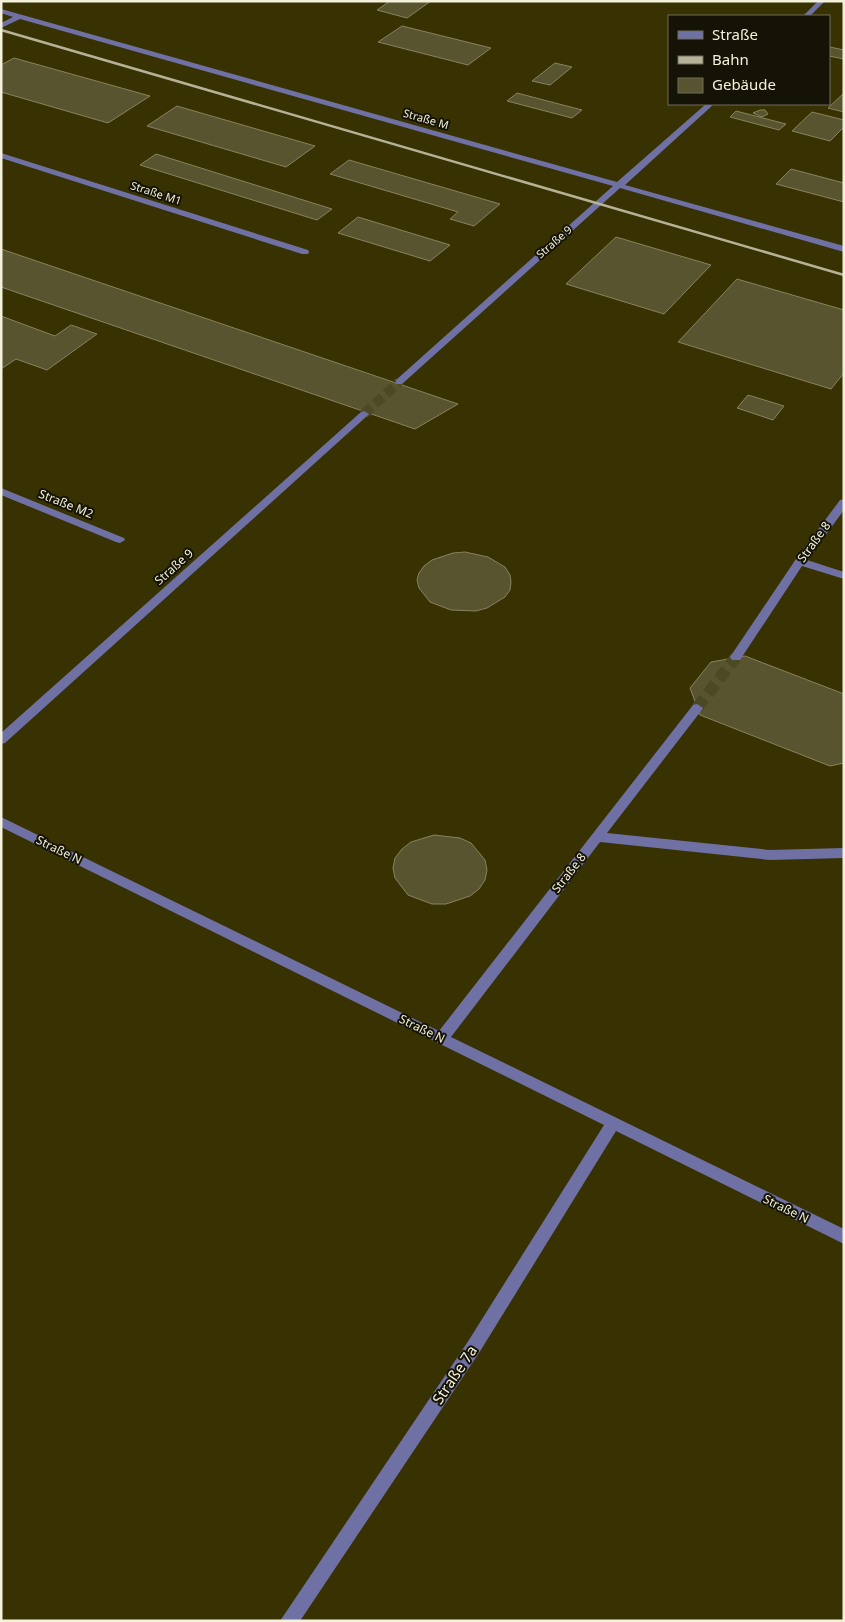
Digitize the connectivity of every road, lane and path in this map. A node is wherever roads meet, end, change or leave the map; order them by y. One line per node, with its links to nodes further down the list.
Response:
1 (822, 1): 3 (lane)
2 (1, 11): 4 (lane, Straße M)
3 (807, 15)
4 (20, 16): 5 (lane); 8 (lane, Straße M)
5 (1, 26)
6 (709, 105): 8 (lane, Straße 9)
7 (1, 155): 10 (lane, Straße M1)
8 (620, 186): 9 (lane, Straße M); 11 (lane, Straße 9)
9 (844, 249)
10 (304, 252)
11 (400, 382)
12 (364, 414): 20 (lane, Straße 9)
13 (1, 491): 15 (lane, Straße M2)
14 (844, 502): 16 (lane, Straße 8)
15 (120, 540)
16 (800, 561): 17 (lane); 18 (lane, Straße 8)
17 (844, 576)
18 (736, 657)
19 (696, 708): 22 (lane, Straße 8)
20 (1, 740)
21 (1, 821): 24 (lane, Straße N)
22 (598, 836): 23 (lane); 24 (lane, Straße 8)
23 (844, 853)
24 (441, 1038): 25 (lane, Straße N)
25 (613, 1123): 26 (lane, Straße N); 27 (lane, Straße 7a)
26 (844, 1237)
27 (289, 1621)

